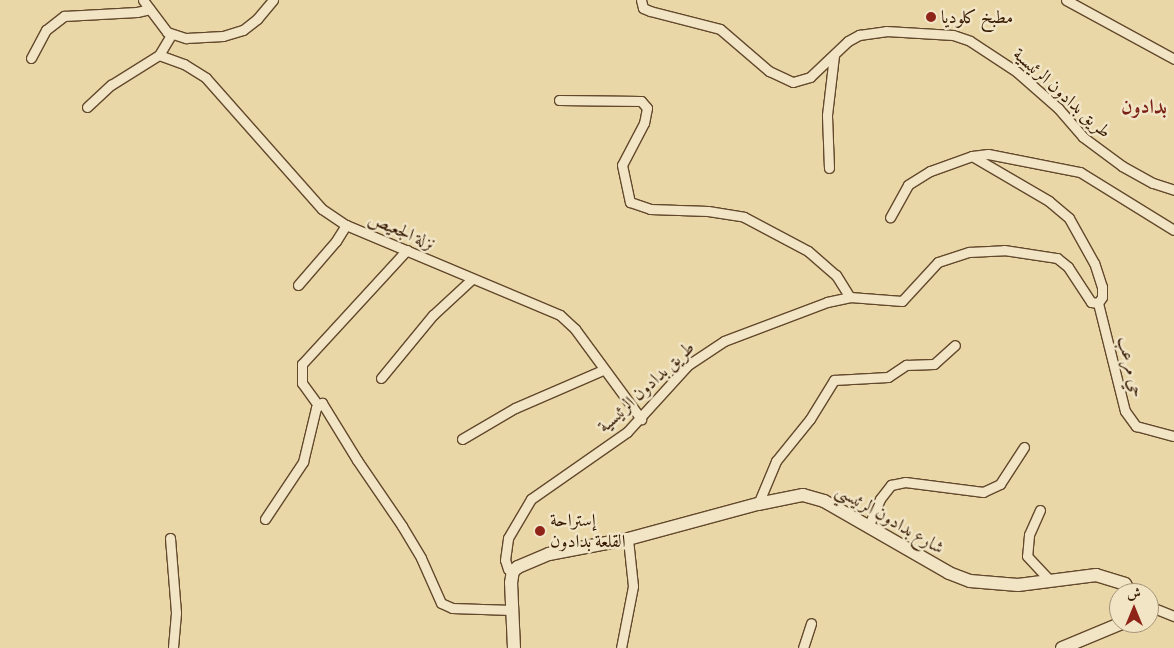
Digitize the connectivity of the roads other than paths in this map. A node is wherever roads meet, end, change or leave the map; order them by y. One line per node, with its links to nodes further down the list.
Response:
1 (143, 0): 5 (street)
2 (273, 0): 6 (street)
3 (641, 0): 8 (street, طريق بدادون الرئيسية)
4 (1066, 0): 10 (street)
5 (150, 9): 6 (street); 9 (street)
6 (171, 35): 7 (street)
7 (159, 55): 12 (street); 17 (street, نزلة الجعيص)
8 (834, 55): 14 (street); 15 (street, طريق بدادون الرئيسية)
9 (31, 58)
10 (1174, 59)
11 (558, 100): 22 (street)
12 (88, 107)
13 (972, 156): 16 (street); 18 (street); 23 (street)
14 (829, 168)
15 (1174, 190)
16 (890, 217)
17 (346, 225): 19 (street, نزلة الجعيص); 21 (street)
18 (1174, 230)
19 (407, 250): 20 (street, نزلة الجعيص); 27 (street)
20 (472, 279): 25 (street, نزلة الجعيص); 26 (street)
21 (298, 285)
22 (850, 297): 23 (street, طريق بدادون الرئيسية); 28 (street, طريق بدادون الرئيسية)
23 (1098, 304): 29 (street, حي مرعب)
24 (955, 345): 32 (street)
25 (603, 370): 28 (street, نزلة الجعيص); 30 (street)
26 (381, 378)
27 (318, 405): 34 (street); 41 (street)
28 (641, 419): 38 (street, طريق بدادون الرئيسية)
29 (1174, 436)
30 (462, 439)
31 (1024, 447): 35 (street)
32 (758, 504): 35 (main road, شارع بدادون الرئيسي); 37 (main road, شارع بدادون الرئيسي)
33 (1040, 510): 39 (street)
34 (265, 519)
35 (869, 525): 39 (main road, شارع بدادون الرئيسي)
36 (170, 538): 46 (street)
37 (628, 539): 38 (main road, شارع بدادون الرئيسي); 48 (street)
38 (513, 571): 41 (main road)
39 (1049, 580): 40 (main road, شارع بدادون الرئيسي)
40 (1122, 583)
41 (512, 610): 47 (main road)
42 (1159, 610): 43 (street)
43 (1174, 616)
44 (811, 623): 49 (street)
45 (1109, 628): 50 (main road)
46 (172, 648)
47 (514, 648)
48 (621, 648)
49 (803, 648)
50 (1062, 648)

